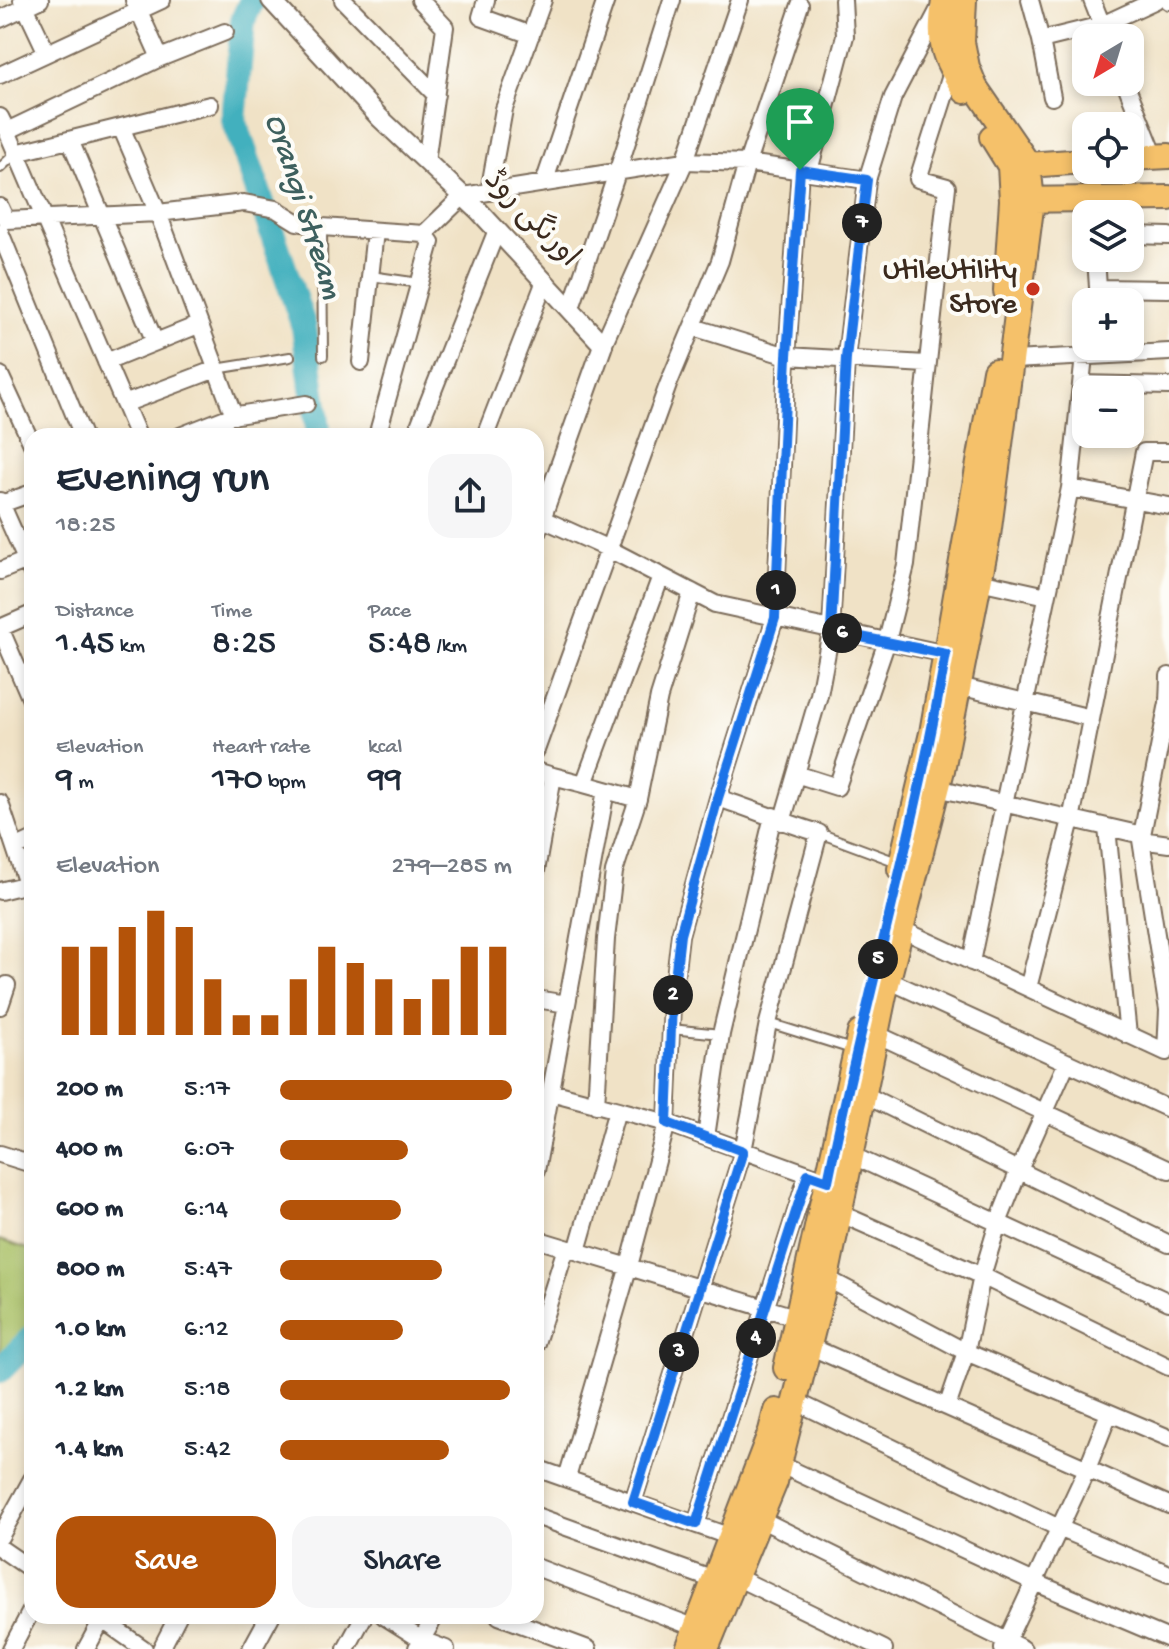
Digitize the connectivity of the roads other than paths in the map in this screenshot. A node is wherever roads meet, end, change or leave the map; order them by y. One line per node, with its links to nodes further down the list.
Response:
1 (162, 0): 17 (street)
2 (343, 0): 31 (street)
3 (420, 0): 31 (street)
4 (486, 0): 23 (street)
5 (543, 0): 23 (street)
6 (606, 0): 49 (street)
7 (672, 0): 46 (street)
8 (740, 0): 40 (street)
9 (843, 0): 47 (street)
10 (944, 0): 29 (main road); 48 (street)
11 (964, 0): 26 (main road)
12 (1030, 0): 25 (street)
13 (1092, 0): 20 (street)
14 (1156, 0): 21 (street)
15 (272, 1): 41 (street, اورنگی روڈ)
16 (29, 2): 19 (street); 27 (street)
17 (137, 5): 27 (street); 28 (street)
18 (800, 5): 43 (street)
19 (0, 19)
20 (1102, 24)
21 (1118, 24)
22 (225, 32): 28 (street)
23 (531, 35): 50 (street)
24 (1072, 36): 25 (street)
25 (1041, 40): 33 (street)
26 (962, 42): 29 (street); 44 (main road)
27 (47, 53): 30 (street)
28 (160, 58): 35 (street)
29 (953, 71): 44 (main road); 87 (street)
30 (0, 75)
31 (436, 95): 41 (street)
32 (1132, 96): 39 (street)
33 (1052, 97)
34 (210, 105): 36 (street)
35 (4, 124): 38 (street)
36 (121, 127): 37 (street); 56 (street)
37 (70, 140): 38 (street); 57 (street)
38 (16, 153): 45 (lane); 58 (street)
39 (1162, 156)
40 (685, 161): 43 (street); 46 (street); 76 (street)
41 (426, 162): 51 (street, اورنگی روڈ)
42 (1072, 162): 44 (main road)
43 (747, 163): 47 (street); 74 (street)
44 (1019, 165): 53 (main road)
45 (0, 168)
46 (618, 170): 49 (street); 72 (street)
47 (805, 171): 48 (street); 80 (street)
48 (867, 180): 83 (street)
49 (544, 183): 50 (street)
50 (489, 192): 51 (street)
51 (463, 196): 61 (street, اورنگی روڈ); 63 (street)
52 (1169, 198): 54 (main road)
53 (1022, 200): 55 (main road); 84 (main road); 124 (main road)
54 (1144, 201)
55 (1072, 205)
56 (158, 213): 57 (street); 60 (street); 73 (street)
57 (102, 215): 58 (street); 75 (street)
58 (43, 216): 59 (street); 85 (street)
59 (1, 222): 66 (street)
60 (322, 227): 62 (street); 79 (lane)
61 (497, 230): 68 (street, اورنگی روڈ); 100 (street)
62 (375, 231): 63 (street); 67 (street)
63 (424, 234): 69 (street)
64 (1144, 235): 65 (street)
65 (1169, 236)
66 (7, 272): 96 (street)
67 (371, 276): 69 (lane); 86 (street)
68 (545, 281): 72 (street, اورنگی روڈ); 101 (street)
69 (419, 283): 99 (street)
70 (1169, 289): 71 (street)
71 (1144, 291)
72 (571, 308): 76 (street, اورنگی روڈ)
73 (198, 325): 75 (street); 88 (street)
74 (693, 327): 80 (street); 111 (street)
75 (155, 342): 85 (street)
76 (603, 345): 108 (street)
77 (1144, 352): 78 (street)
78 (1169, 352)
79 (323, 356)
80 (787, 356): 83 (street); 120 (street)
81 (290, 357): 88 (lane)
82 (1072, 357): 84 (street)
83 (846, 358): 87 (street); 122 (street)
84 (1013, 360): 116 (main road)
85 (106, 362): 92 (street)
86 (361, 362)
87 (926, 364): 123 (street)
88 (216, 369): 92 (street); 94 (street)
89 (0, 375): 95 (street)
90 (1144, 385): 91 (street)
91 (1169, 386)
92 (124, 404): 97 (street)
93 (306, 404): 94 (street)
94 (234, 416): 98 (street)
95 (25, 428)
96 (79, 428)
97 (134, 428)
98 (202, 428)
99 (379, 428)
100 (418, 428)
101 (488, 428)
102 (1074, 448): 104 (street)
103 (1169, 452): 106 (street)
104 (1070, 488): 106 (street); 118 (street)
105 (24, 496): 107 (street)
106 (1134, 500): 109 (street); 130 (street)
107 (1, 503): 112 (street)
108 (544, 506)
109 (1169, 506)
110 (544, 524): 111 (street)
111 (609, 549): 115 (street); 131 (street)
112 (24, 551)
113 (24, 565): 114 (street)
114 (0, 571)
115 (661, 576): 117 (street); 135 (street)
116 (979, 581): 118 (street); 127 (main road)
117 (692, 592): 120 (street); 139 (street)
118 (1047, 596): 128 (street)
119 (24, 618): 121 (street)
120 (775, 618): 122 (street); 138 (street)
121 (0, 628): 126 (street)
122 (831, 631): 123 (street); 133 (street)
123 (887, 641): 124 (street); 133 (street)
124 (946, 654): 151 (main road)
125 (1169, 676): 129 (street)
126 (24, 684)
127 (959, 686): 128 (street); 136 (main road)
128 (1025, 702): 130 (street); 141 (street)
129 (1168, 704): 147 (street)
130 (1091, 718): 143 (street)
131 (544, 728)
132 (544, 773): 134 (street)
133 (796, 774): 142 (street)
134 (553, 776): 135 (street); 144 (street)
135 (584, 784): 137 (street)
136 (937, 788): 141 (street); 155 (main road)
137 (606, 790): 139 (street); 161 (street)
138 (718, 798): 142 (street); 164 (street)
139 (638, 799): 173 (street)
140 (0, 803): 150 (street)
141 (1003, 804): 143 (street); 156 (street)
142 (778, 819): 146 (street); 165 (street)
143 (1071, 820): 145 (street); 159 (street)
144 (544, 826)
145 (1107, 828): 147 (street); 167 (street)
146 (819, 833): 151 (lane); 163 (street)
147 (1141, 838): 149 (street); 169 (street)
148 (24, 844): 150 (street)
149 (1169, 844)
150 (15, 848): 152 (street)
151 (901, 863): 168 (main road)
152 (24, 870)
153 (24, 884): 154 (street)
154 (0, 891)
155 (901, 929): 156 (street); 157 (main road)
156 (971, 962): 159 (street)
157 (888, 980): 166 (main road); 170 (street)
158 (7, 985): 162 (street)
159 (1028, 988): 167 (street)
160 (544, 1000): 161 (street)
161 (567, 1004): 171 (street)
162 (0, 1006)
163 (768, 1023): 168 (lane); 180 (street)
164 (671, 1029): 165 (lane); 177 (street)
165 (721, 1034): 179 (street)
166 (876, 1034): 172 (main road); 176 (street)
167 (1128, 1035): 169 (street)
168 (856, 1050): 186 (main road)
169 (1167, 1052)
170 (1067, 1062): 174 (street); 176 (street)
171 (551, 1092): 173 (street); 178 (street)
172 (863, 1094): 182 (main road); 184 (street)
173 (596, 1105): 175 (street)
174 (1169, 1109)
175 (617, 1110): 177 (street); 191 (street)
176 (1045, 1112): 184 (street); 185 (street)
177 (667, 1123): 179 (street); 192 (street)
178 (544, 1129)
179 (706, 1137): 180 (street)
180 (743, 1151): 186 (street); 195 (street)
181 (0, 1154): 183 (street)
182 (851, 1155): 187 (main road); 188 (street)
183 (24, 1162)
184 (1019, 1170): 188 (street); 190 (street)
185 (1169, 1170)
186 (818, 1177): 197 (street); 198 (main road)
187 (839, 1213): 193 (street); 194 (main road)
188 (998, 1223): 193 (street); 196 (street)
189 (544, 1241): 191 (street)
190 (1169, 1244)
191 (572, 1250): 192 (street); 199 (street)
192 (629, 1266): 195 (street); 210 (street)
193 (982, 1276): 201 (street); 202 (street)
194 (826, 1278): 200 (main road); 201 (street)
195 (699, 1288): 197 (street); 212 (street)
196 (1169, 1302)
197 (765, 1308): 198 (street); 216 (street)
198 (798, 1318): 219 (main road)
199 (544, 1322)
200 (809, 1346): 203 (main road); 204 (street)
201 (966, 1352): 204 (street); 205 (street)
202 (1169, 1367)
203 (795, 1401): 207 (main road); 217 (street)
204 (947, 1407): 208 (street)
205 (1109, 1413): 206 (street); 208 (street)
206 (1169, 1438)
207 (779, 1464): 215 (main road); 225 (street)
208 (1087, 1469): 213 (street); 217 (street)
209 (544, 1471): 210 (street)
210 (567, 1478): 212 (street)
211 (24, 1494): 218 (street)
212 (633, 1502): 216 (street)
213 (1169, 1505)
214 (544, 1519): 224 (street)
215 (760, 1519): 224 (main road); 238 (street)
216 (696, 1524): 219 (street)
217 (1059, 1528): 223 (street); 225 (street)
218 (0, 1537)
219 (731, 1537): 224 (main road)
220 (0, 1548): 221 (street)
221 (24, 1564)
222 (544, 1571): 236 (street)
223 (1169, 1574)
224 (725, 1579): 236 (main road); 247 (street)
225 (1034, 1582): 235 (street); 238 (street)
226 (24, 1624): 239 (street)
227 (98, 1624): 240 (street)
228 (110, 1624): 241 (street)
229 (174, 1624): 242 (street)
230 (266, 1624): 243 (street)
231 (359, 1624): 244 (street)
232 (394, 1624): 237 (street)
233 (430, 1624): 237 (street)
234 (521, 1624): 246 (street)
235 (1169, 1639)
236 (697, 1642)
237 (419, 1644): 245 (street)
238 (1004, 1646): 248 (street)
239 (11, 1649)
240 (86, 1649)
241 (144, 1649)
242 (161, 1649)
243 (252, 1649)
244 (346, 1649)
245 (446, 1649)
246 (588, 1649)
247 (884, 1649)
248 (1023, 1649)

